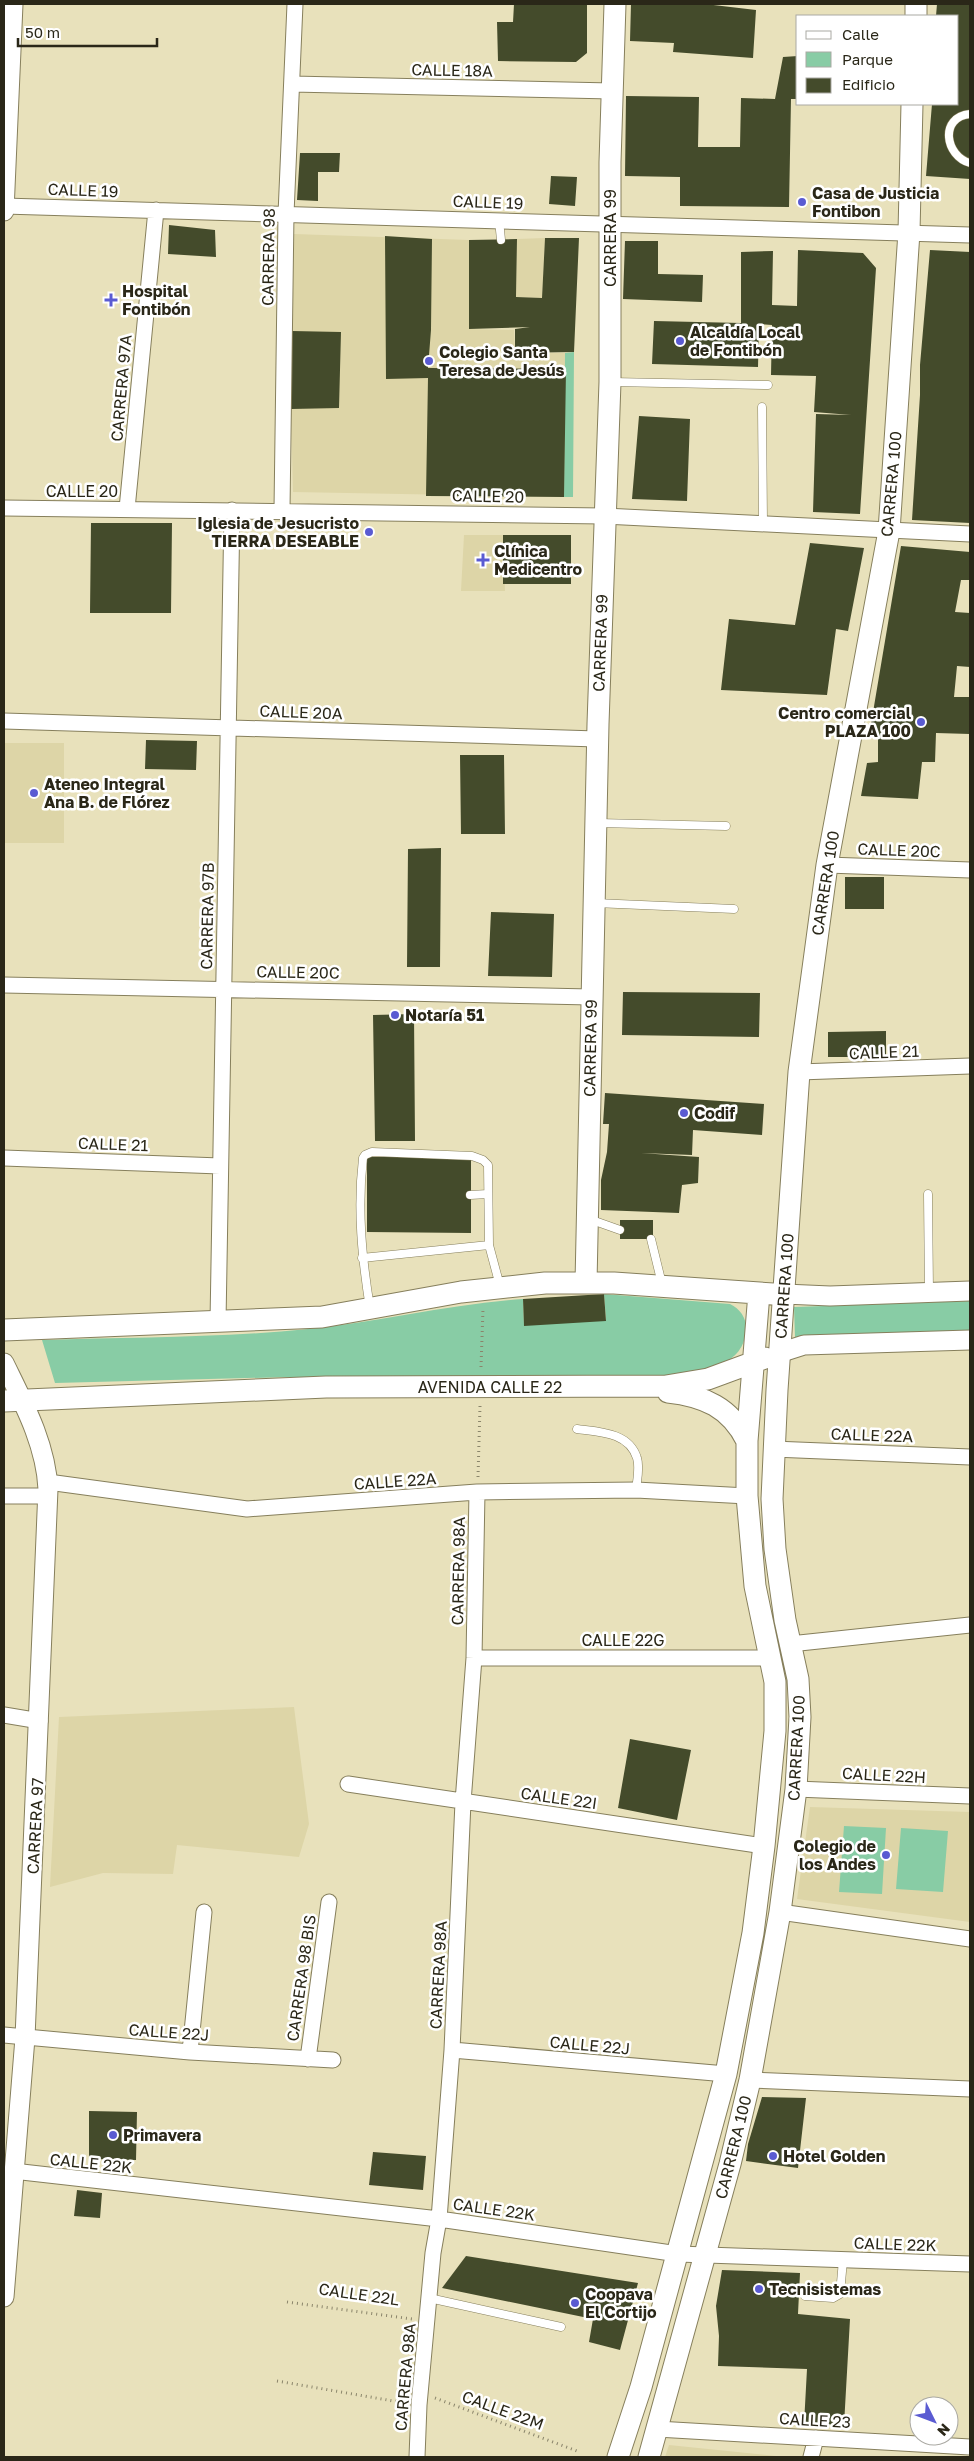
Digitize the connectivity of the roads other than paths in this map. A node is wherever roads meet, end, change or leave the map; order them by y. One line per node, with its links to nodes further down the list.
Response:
1 (13, 4): 9 (street)
2 (295, 4): 4 (street, CARRERA 98)
3 (615, 4): 5 (main road, CARRERA 99)
4 (292, 84): 5 (street, CALLE 18A); 12 (street, CARRERA 98)
5 (612, 90): 14 (main road, CARRERA 99)
6 (912, 105): 15 (main road, CARRERA 100)
7 (970, 114): 8 (lane)
8 (970, 163)
9 (4, 206): 10 (street, CALLE 19); 11 (street)
10 (156, 210): 12 (street, CALLE 19); 22 (street, CARRERA 97A)
11 (4, 211)
12 (286, 214): 13 (street, CALLE 19); 24 (street, CARRERA 98)
13 (499, 220): 14 (street, CALLE 19); 17 (lane)
14 (610, 224): 15 (street, CALLE 19); 18 (main road, CARRERA 99)
15 (909, 232): 16 (street, CALLE 19); 27 (main road, CARRERA 100)
16 (970, 235)
17 (501, 240)
18 (610, 382): 19 (lane); 25 (main road, CARRERA 99)
19 (768, 385)
20 (762, 407): 26 (lane)
21 (4, 508): 22 (street, CALLE 20)
22 (127, 509): 23 (street, CALLE 20)
23 (232, 510): 24 (street, CALLE 20); 30 (street, CARRERA 97B)
24 (282, 510): 25 (street, CALLE 20)
25 (604, 516): 26 (street, CALLE 20); 31 (main road, CARRERA 99)
26 (763, 524): 27 (street, CALLE 20)
27 (889, 531): 28 (street, CALLE 20); 34 (main road, CARRERA 100)
28 (970, 534)
29 (4, 722): 30 (street, CALLE 20A)
30 (227, 727): 31 (street, CALLE 20A); 39 (street, CARRERA 97B)
31 (597, 739): 32 (main road, CARRERA 99)
32 (595, 822): 33 (lane); 36 (main road, CARRERA 99)
33 (726, 826)
34 (827, 865): 35 (street, CALLE 20C); 42 (main road, CARRERA 100)
35 (970, 870)
36 (593, 903): 37 (lane); 40 (main road, CARRERA 99)
37 (734, 909)
38 (4, 985): 39 (street, CALLE 20C)
39 (224, 988): 40 (street, CALLE 20C); 44 (street, CARRERA 97B)
40 (591, 997): 48 (main road, CARRERA 99)
41 (970, 1066): 42 (street, CALLE 21)
42 (799, 1072): 59 (main road, CARRERA 100)
43 (4, 1158): 44 (street, CALLE 21)
44 (220, 1166): 61 (street, CARRERA 97B)
45 (488, 1194): 47 (lane); 51 (lane); 52 (lane)
46 (928, 1194): 57 (lane)
47 (470, 1195)
48 (587, 1218): 49 (lane); 53 (main road, CARRERA 99)
49 (620, 1230)
50 (652, 1239): 55 (lane)
51 (489, 1245): 52 (lane); 54 (lane)
52 (362, 1258): 60 (lane)
53 (586, 1283): 54 (main road); 55 (main road)
54 (500, 1286): 60 (main road)
55 (663, 1286): 58 (main road)
56 (970, 1290): 57 (street)
57 (929, 1292): 59 (street)
58 (759, 1293): 59 (main road); 66 (main road, CARRERA 100)
59 (784, 1294): 64 (main road, CARRERA 100)
60 (370, 1310): 61 (main road)
61 (218, 1322): 62 (main road)
62 (4, 1330)
63 (970, 1340): 64 (street, AVENIDA CALLE 22)
64 (779, 1352): 66 (main road, AVENIDA CALLE 22); 71 (main road, CARRERA 100)
65 (4, 1363): 68 (street, CARRERA 97)
66 (753, 1363): 67 (main road, AVENIDA CALLE 22); 70 (main road, CARRERA 100)
67 (636, 1388): 68 (main road, AVENIDA CALLE 22); 70 (main road)
68 (13, 1401): 73 (street, CARRERA 97)
69 (577, 1429): 74 (lane)
70 (747, 1441): 77 (main road, CARRERA 100)
71 (773, 1449): 72 (street, CALLE 22A); 79 (main road, CARRERA 100)
72 (970, 1457)
73 (48, 1489): 75 (street, CALLE 22A); 76 (street, CALLE 22A); 83 (street, CARRERA 97)
74 (636, 1490): 75 (street, CALLE 22A); 77 (street, CALLE 22A)
75 (477, 1492): 80 (street, CARRERA 98A)
76 (4, 1496)
77 (747, 1496): 81 (main road, CARRERA 100)
78 (970, 1625): 79 (street)
79 (790, 1644): 85 (main road, CARRERA 100)
80 (474, 1658): 81 (street, CALLE 22G); 87 (street, CARRERA 98A)
81 (771, 1658): 88 (main road, CARRERA 100)
82 (4, 1715): 83 (street)
83 (40, 1721): 93 (street, CARRERA 97)
84 (348, 1784): 87 (street, CALLE 22I)
85 (796, 1788): 86 (street, CALLE 22H); 91 (main road, CARRERA 100)
86 (970, 1796)
87 (463, 1802): 88 (street, CALLE 22I); 94 (street, CARRERA 98A)
88 (764, 1846): 98 (main road, CARRERA 100)
89 (329, 1902): 96 (street, CARRERA 98 BIS)
90 (204, 1912): 95 (street)
91 (780, 1912): 92 (street); 99 (main road, CARRERA 100)
92 (970, 1939)
93 (10, 2037): 95 (street, CALLE 22J); 101 (street, CARRERA 97)
94 (452, 2050): 98 (street, CALLE 22J); 102 (street, CARRERA 98A)
95 (190, 2052): 96 (street, CALLE 22J)
96 (308, 2059): 97 (street, CALLE 22J)
97 (333, 2060)
98 (726, 2074): 103 (main road, CARRERA 100)
99 (750, 2080): 100 (street); 104 (main road, CARRERA 100)
100 (970, 2089)
101 (13, 2172): 102 (street, CALLE 22K); 107 (street, CARRERA 97)
102 (439, 2219): 103 (street, CALLE 22K); 110 (street, CARRERA 98A)
103 (678, 2254): 104 (street, CALLE 22K); 116 (main road, CARRERA 100)
104 (704, 2256): 105 (street, CALLE 22K); 112 (main road, CARRERA 100)
105 (843, 2260): 106 (street, CALLE 22K); 108 (lane)
106 (970, 2264)
107 (6, 2265): 109 (street, CARRERA 97)
108 (805, 2296)
109 (4, 2297)
110 (429, 2298): 111 (lane); 115 (street, CARRERA 98A)
111 (561, 2327)
112 (657, 2429): 113 (street, CALLE 23); 117 (main road, CARRERA 100)
113 (816, 2438): 114 (street, CALLE 23); 118 (street)
114 (970, 2447)
115 (417, 2457)
116 (618, 2457)
117 (649, 2457)
118 (811, 2457)

